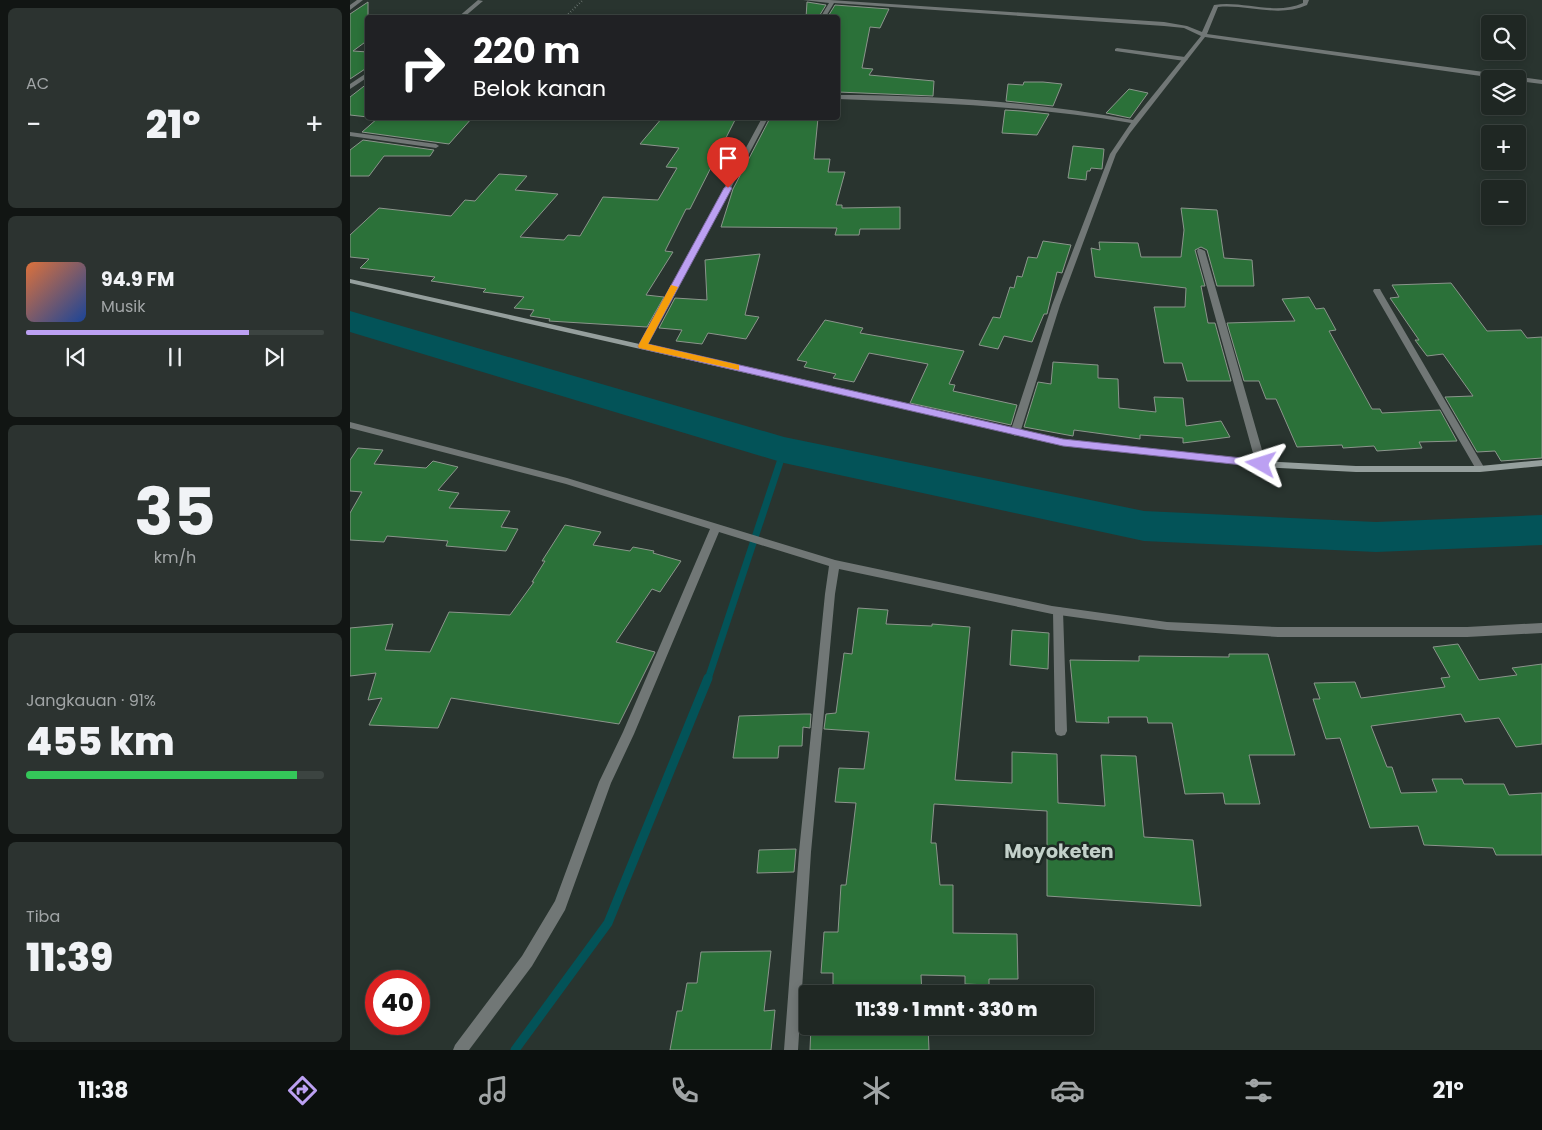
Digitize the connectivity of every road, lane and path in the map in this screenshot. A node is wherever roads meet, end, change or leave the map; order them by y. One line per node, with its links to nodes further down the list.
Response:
1 (360, 0): 7 (street)
2 (583, 0): 9 (path)
3 (806, 0): 6 (street)
4 (1306, 0): 11 (street)
5 (480, 1): 8 (street)
6 (832, 2): 10 (street); 11 (street)
7 (350, 8)
8 (463, 15)
9 (567, 15)
10 (824, 15)
11 (1204, 34): 13 (street); 14 (street)
12 (1118, 50): 13 (street)
13 (1185, 59): 21 (street)
14 (1481, 74)
15 (365, 76): 18 (street)
16 (1526, 80): 17 (street)
17 (1542, 82)
18 (350, 87)
19 (840, 97): 21 (street)
20 (764, 120): 27 (street)
21 (1135, 122): 29 (street)
22 (350, 134): 23 (street)
23 (436, 146)
24 (1201, 251): 31 (street)
25 (350, 281): 27 (street)
26 (1377, 291): 32 (street)
27 (642, 346): 29 (street)
28 (350, 425): 33 (street)
29 (1015, 433): 31 (street)
30 (1542, 462): 32 (street)
31 (1261, 464): 32 (street)
32 (1480, 469)
33 (720, 528): 34 (street); 38 (street)
34 (835, 564): 35 (street); 39 (street)
35 (1058, 611): 36 (street); 37 (street)
36 (1542, 628)
37 (1062, 731)
38 (460, 1050)
39 (791, 1050)

